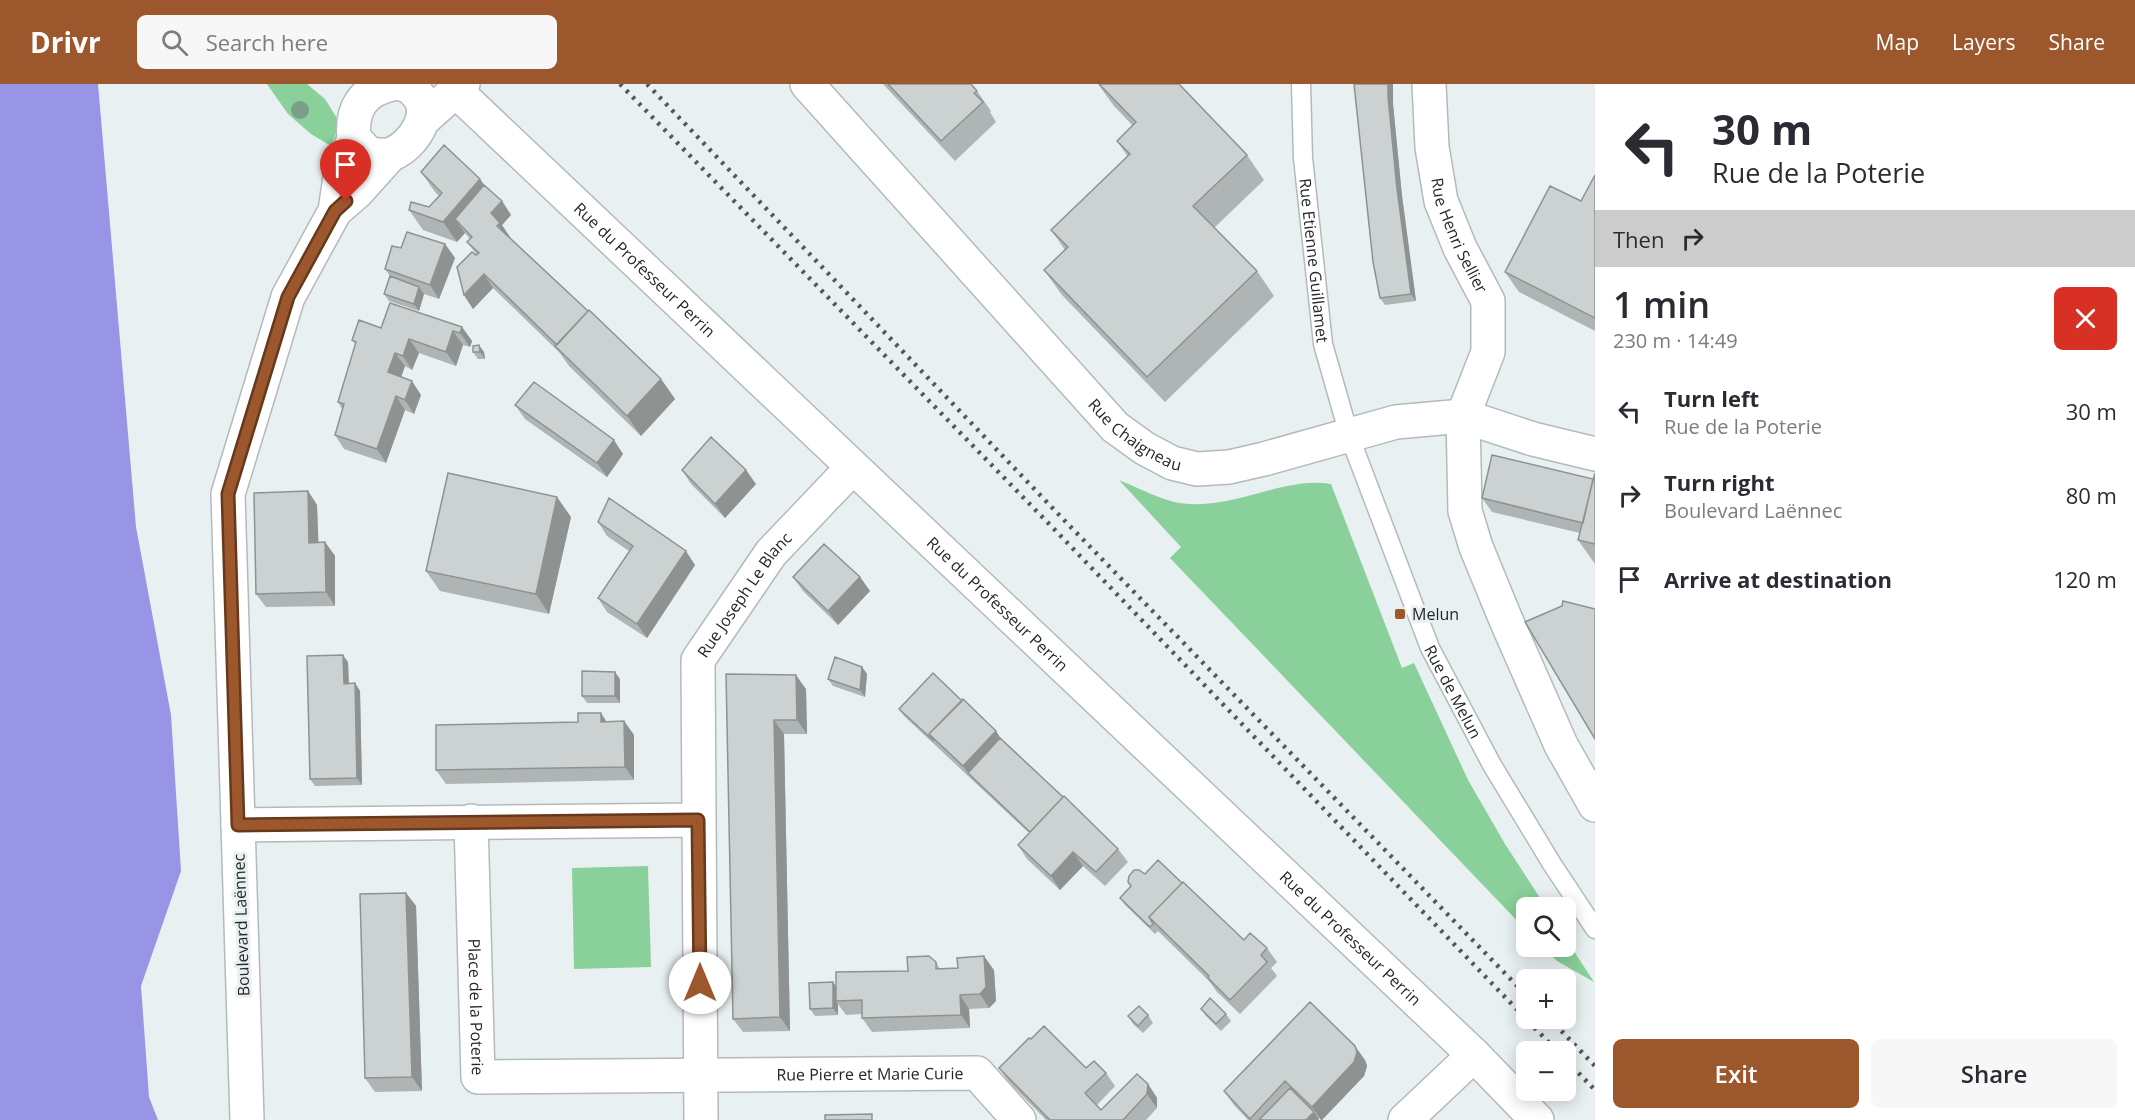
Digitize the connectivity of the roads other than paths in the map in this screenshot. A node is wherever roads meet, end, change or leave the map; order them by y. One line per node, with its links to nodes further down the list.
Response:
1 (392, 84): 7 (street)
2 (403, 84): 8 (street)
3 (807, 84): 13 (street, Rue Chaigneau)
4 (1301, 84): 13 (lane, Rue Etienne Guillamet)
5 (1429, 84): 12 (street, Rue Henri Sellier)
6 (459, 88): 8 (street); 15 (street, Rue du Professeur Perrin)
7 (353, 91): 9 (street, Boulevard Laënnec)
8 (424, 119): 10 (street, Boulevard Laënnec)
9 (354, 138): 10 (street); 11 (street, Boulevard Laënnec)
10 (391, 154): 11 (street, Boulevard Laënnec)
11 (335, 211): 19 (street, Boulevard Laënnec)
12 (1463, 416): 13 (street, Rue Chaigneau); 14 (street, Rue Chaigneau); 16 (street)
13 (1349, 435): 20 (lane, Rue de Melun)
14 (1595, 454)
15 (852, 468): 17 (street, Rue Joseph Le Blanc); 21 (street, Rue du Professeur Perrin)
16 (1595, 805)
17 (698, 820): 18 (street); 22 (street, Rue Joseph Le Blanc)
18 (471, 821): 19 (street); 22 (street, Place de la Poterie)
19 (238, 825): 23 (street, Boulevard Laënnec)
20 (1595, 928)
21 (1474, 1055): 26 (street); 27 (street, Rue du Professeur Perrin)
22 (700, 1076): 24 (street, Rue Joseph Le Blanc); 25 (street, Rue Pierre et Marie Curie)
23 (247, 1120)
24 (701, 1120)
25 (1019, 1120)
26 (1406, 1120)
27 (1537, 1120)

